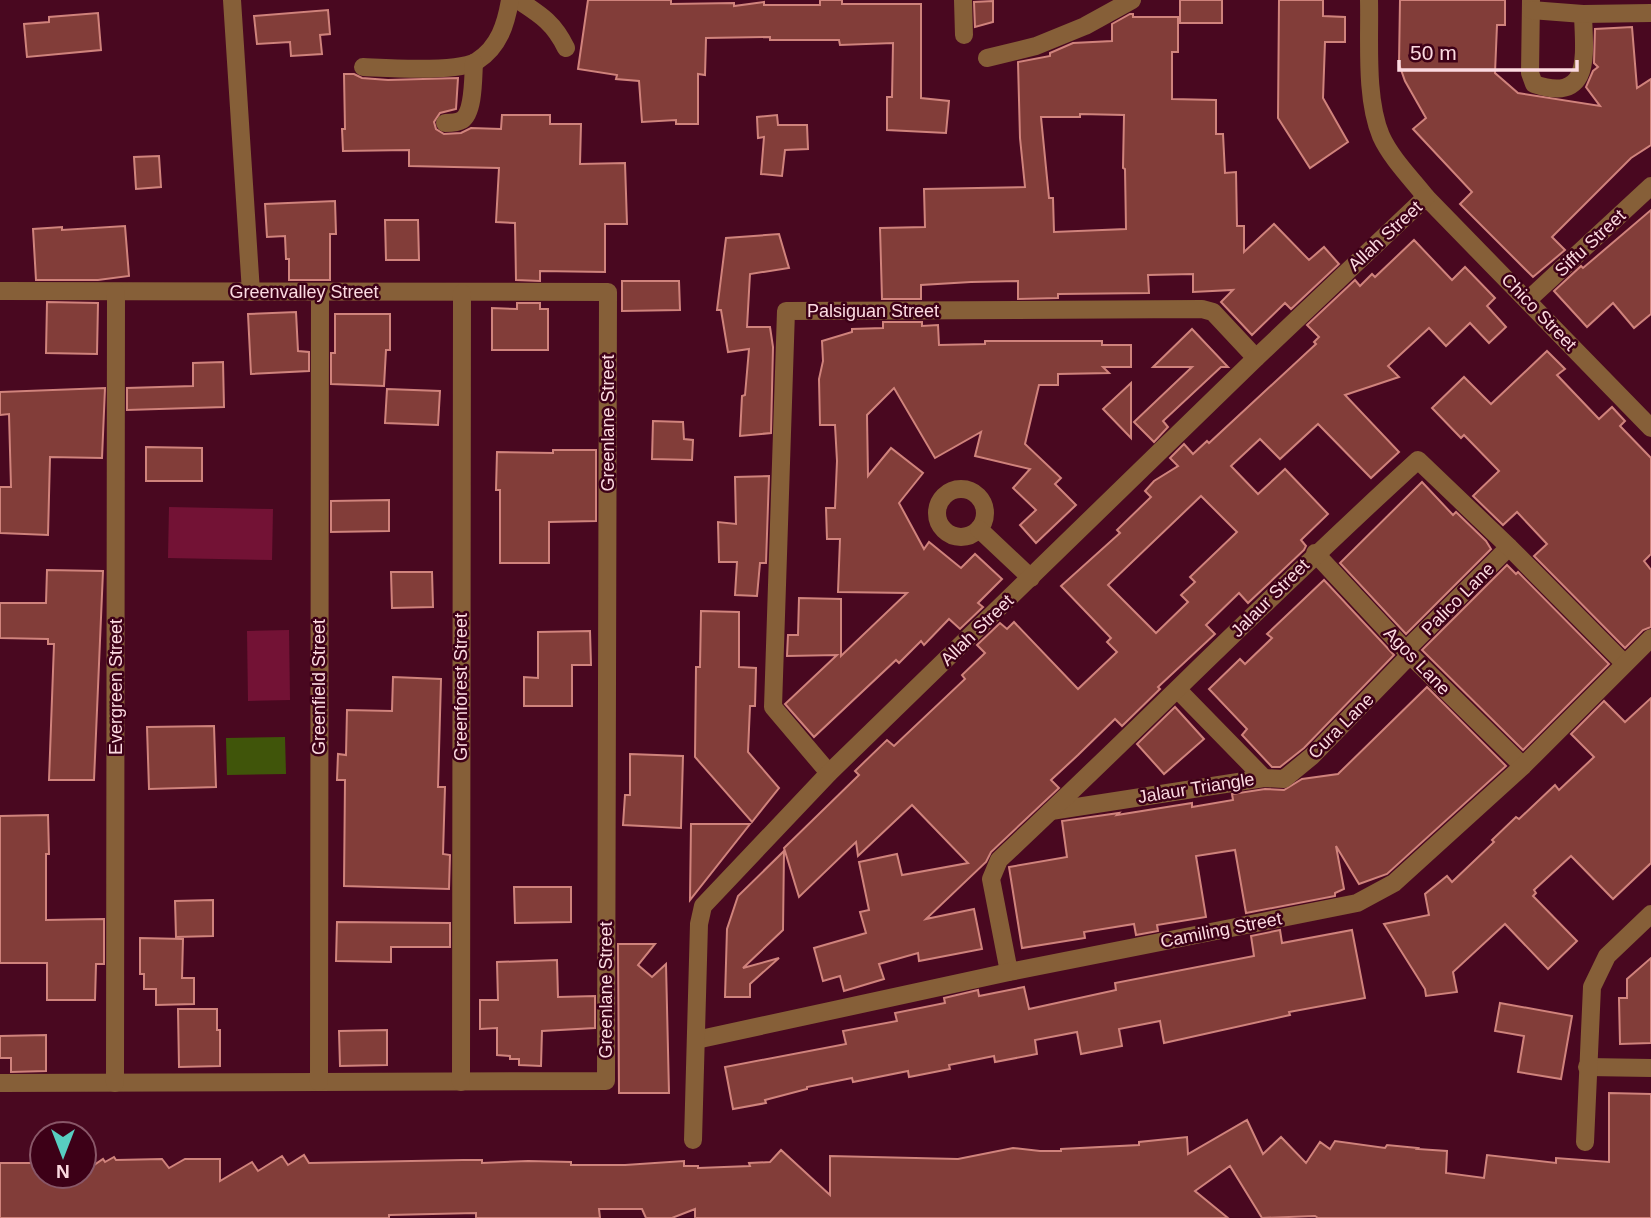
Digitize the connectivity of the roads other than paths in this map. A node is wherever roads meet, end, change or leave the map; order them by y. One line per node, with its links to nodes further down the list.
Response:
1 (232, 0): 20 (street)
2 (510, 0): 13 (street)
3 (519, 0): 11 (street)
4 (963, 0): 10 (street)
5 (1132, 0): 12 (street)
6 (1369, 0): 17 (street, Chico Street)
7 (1531, 5): 9 (street); 9 (street)
8 (1651, 13): 9 (street)
9 (1583, 14)
10 (964, 35)
11 (566, 48)
12 (987, 58)
13 (474, 63): 14 (street); 15 (street)
14 (363, 67)
15 (444, 123)
16 (1651, 186): 24 (street, Siffu Street)
17 (1426, 197): 24 (street, Chico Street); 25 (street, Allah Street)
18 (0, 291): 19 (street, Greenvalley Street)
19 (116, 292): 20 (street, Greenvalley Street); 47 (street, Evergreen Street)
20 (251, 292): 21 (street, Greenvalley Street)
21 (320, 292): 23 (street, Greenvalley Street); 44 (street, Greenfield Street)
22 (608, 292): 23 (street, Greenvalley Street); 45 (street, Greenlane Street)
23 (462, 293): 45 (street, Greenforest Street)
24 (1528, 300): 26 (street, Chico Street)
25 (1255, 358): 30 (street, Allah Street); 36 (street, Palsiguan Street)
26 (1651, 428)
27 (979, 529): 30 (street)
28 (1509, 547): 29 (street, Jalaur Street); 32 (street, Palico Lane); 33 (street, Jalaur Street)
29 (1315, 553): 32 (street, Agos Lane); 34 (street, Jalaur Street)
30 (1031, 578): 36 (street, Allah Street)
31 (1651, 638): 33 (street, Camiling Street)
32 (1408, 653): 35 (street, Agos Lane); 37 (street, Cura Lane)
33 (1624, 663): 35 (street, Camiling Street)
34 (1178, 690): 37 (street, Jalaur Triangle); 38 (street, Jalaur Street)
35 (1522, 766): 40 (street, Camiling Street)
36 (829, 773): 41 (street, Allah Street)
37 (1264, 779): 38 (street, Jalaur Triangle)
38 (1051, 811): 40 (street, Jalaur Street)
39 (1651, 914): 42 (street)
40 (1009, 972): 41 (street, Camiling Street)
41 (696, 1040): 48 (street, Allah Street)
42 (1587, 1067): 43 (street); 49 (street)
43 (1651, 1068)
44 (319, 1082): 45 (street, Greenlane Street); 47 (street, Greenlane Street)
45 (461, 1082)
46 (0, 1083): 47 (street, Greenlane Street)
47 (115, 1083)
48 (693, 1140)
49 (1585, 1142)

